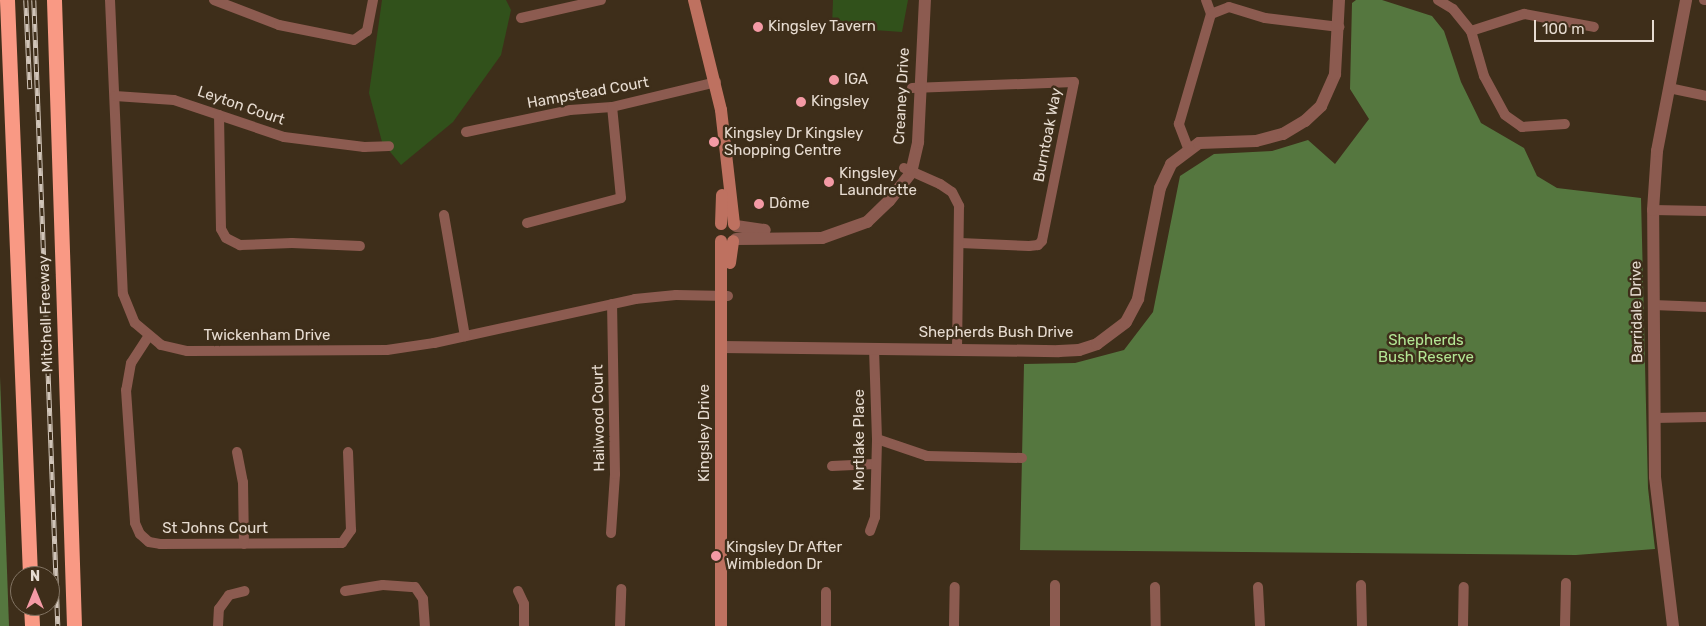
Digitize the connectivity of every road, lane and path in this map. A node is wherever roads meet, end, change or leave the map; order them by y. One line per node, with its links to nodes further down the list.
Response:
1 (7, 0): 61 (highway, Mitchell Freeway)
2 (54, 0): 74 (highway, Mitchell Freeway)
3 (110, 0): 25 (street, Twickenham Drive)
4 (214, 0): 5 (street)
5 (373, 0)
6 (601, 0): 18 (street)
7 (686, 0): 22 (main road, Kingsley Drive)
8 (694, 0): 22 (main road, Kingsley Drive)
9 (918, 0): 23 (street, Creaney Drive)
10 (925, 0): 23 (street, Creaney Drive)
11 (1206, 0): 17 (street)
12 (1340, 0): 20 (street)
13 (1438, 0): 21 (street)
14 (1686, 0): 24 (street, Barridale Drive)
15 (1693, 0): 24 (street, Barridale Drive)
16 (1227, 3): 17 (street); 20 (street)
17 (1211, 14): 32 (street)
18 (521, 18)
19 (1594, 26): 21 (street)
20 (1339, 27): 32 (street)
21 (1471, 31): 29 (street)
22 (712, 82): 27 (street, Hampstead Court); 38 (main road, Kingsley Drive)
23 (916, 88): 33 (street, Creaney Drive); 39 (street, Burntoak Way)
24 (1672, 89): 26 (street); 34 (street, Barridale Drive)
25 (115, 96): 28 (street, Leyton Court); 46 (street, Twickenham Drive)
26 (1706, 96)
27 (612, 107): 30 (street, Hampstead Court); 37 (street)
28 (219, 115): 31 (street, Leyton Court); 40 (street)
29 (1565, 124)
30 (466, 132)
31 (388, 146)
32 (1188, 148): 47 (street, Shepherds Bush Drive)
33 (907, 170): 38 (street, Creaney Drive); 39 (street)
34 (1657, 210): 35 (street); 43 (street, Barridale Drive)
35 (1706, 211)
36 (444, 215): 45 (street)
37 (526, 223)
38 (730, 233): 41 (main road, Kingsley Drive)
39 (960, 243): 47 (street)
40 (360, 246)
41 (724, 296): 42 (street, Twickenham Drive); 49 (main road, Kingsley Drive)
42 (612, 304): 45 (street, Twickenham Drive); 59 (street, Hailwood Court)
43 (1656, 305): 44 (street); 50 (street, Barridale Drive)
44 (1706, 307)
45 (465, 336): 46 (street, Twickenham Drive)
46 (148, 337): 60 (street, St Johns Court)
47 (957, 348): 48 (street, Shepherds Bush Drive)
48 (874, 349): 49 (street, Shepherds Bush Drive); 52 (street, Mortlake Place)
49 (724, 350): 79 (main road, Kingsley Drive); 80 (main road, Kingsley Drive)
50 (1657, 417): 51 (street); 89 (street, Barridale Drive); 90 (street, Barridale Drive)
51 (1706, 417)
52 (877, 439): 55 (street); 56 (street, Mortlake Place)
53 (236, 452): 60 (street)
54 (348, 452): 60 (street, St Johns Court)
55 (1022, 458)
56 (875, 464): 57 (street); 58 (street, Mortlake Place)
57 (832, 466)
58 (870, 531)
59 (611, 532)
60 (244, 544)
61 (30, 566)
62 (1566, 583): 88 (street)
63 (1055, 585): 83 (street)
64 (1361, 585): 86 (street)
65 (955, 587): 82 (street)
66 (1155, 587): 84 (street)
67 (1258, 587): 85 (street)
68 (1464, 587): 87 (street)
69 (622, 589): 78 (street)
70 (245, 591): 75 (street)
71 (345, 591): 76 (street)
72 (518, 591): 77 (street)
73 (826, 592): 81 (street)
74 (74, 626)
75 (218, 626)
76 (425, 626)
77 (524, 626)
78 (620, 626)
79 (721, 626)
80 (728, 626)
81 (826, 626)
82 (954, 626)
83 (1055, 626)
84 (1156, 626)
85 (1260, 626)
86 (1362, 626)
87 (1463, 626)
88 (1565, 626)
89 (1673, 626)
90 (1679, 626)

